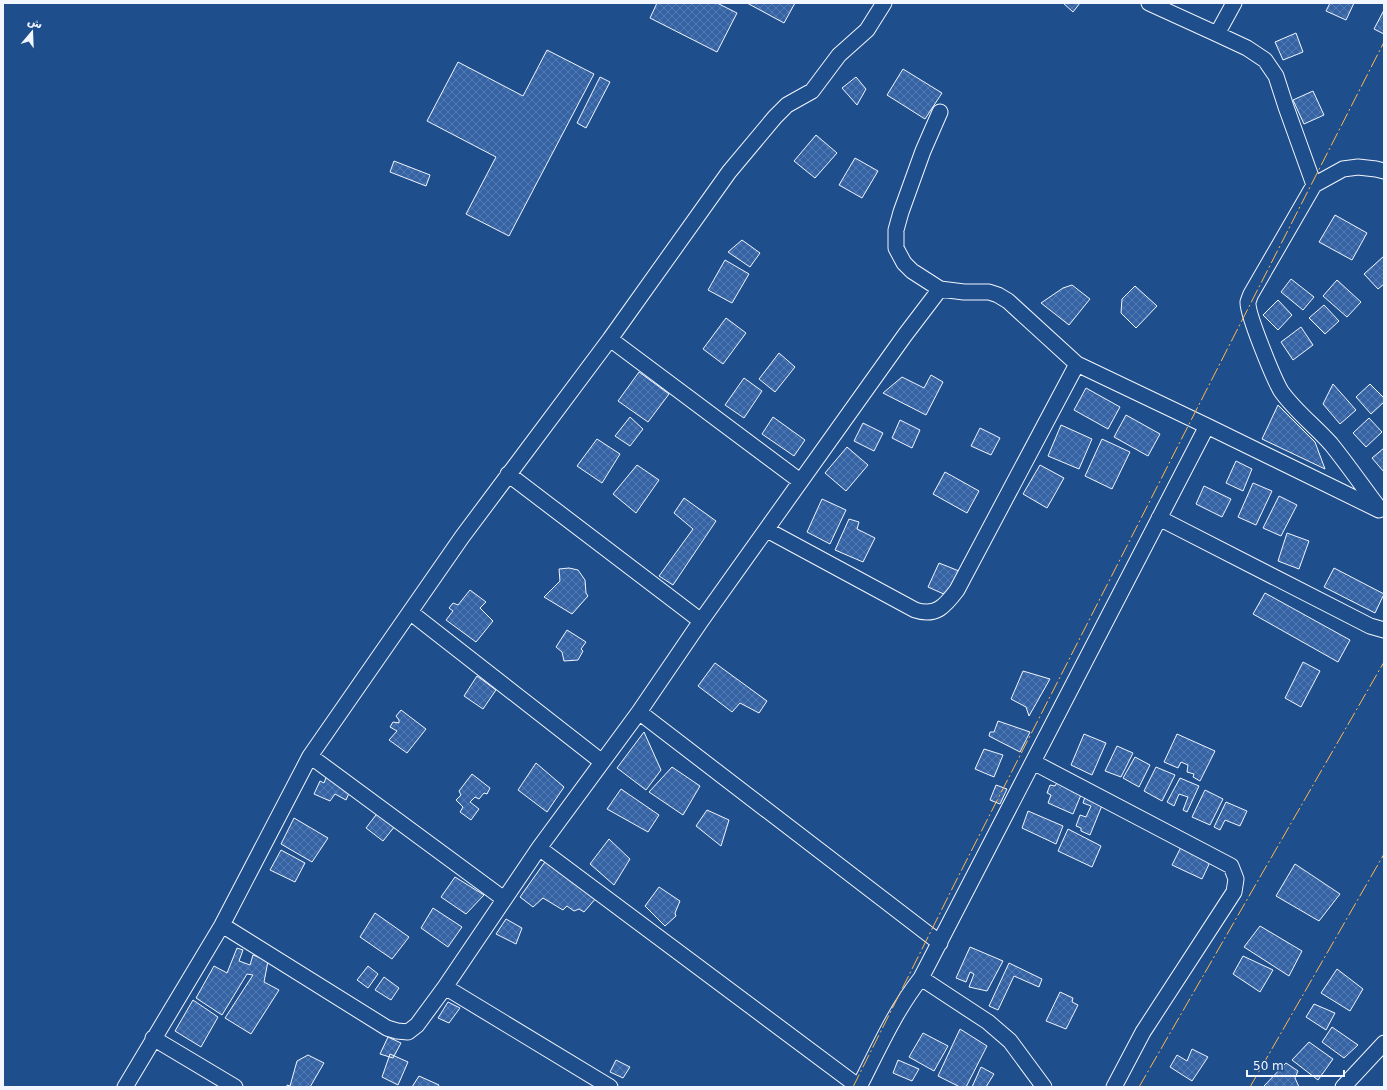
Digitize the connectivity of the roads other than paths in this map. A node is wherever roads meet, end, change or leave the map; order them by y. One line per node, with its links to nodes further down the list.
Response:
1 (884, 3): 9 (street)
2 (1148, 3): 4 (street)
3 (1234, 3): 4 (street)
4 (1217, 34): 7 (street)
5 (940, 112): 8 (street)
6 (1384, 171): 7 (street)
7 (1314, 185): 14 (street)
8 (940, 289): 10 (street); 13 (street)
9 (610, 339): 12 (street); 13 (street)
10 (1077, 364): 11 (street); 16 (street)
11 (1207, 426): 14 (street); 15 (street)
12 (508, 474): 17 (street); 18 (street)
13 (800, 481): 16 (street)
14 (1382, 511)
15 (1159, 518): 19 (street); 23 (street)
16 (766, 530): 18 (street)
17 (410, 612): 21 (street); 22 (street)
18 (701, 621): 20 (street)
19 (1384, 630)
20 (639, 712): 22 (street); 27 (street)
21 (310, 756): 25 (street); 26 (street)
22 (602, 762): 24 (street)
23 (1033, 762): 27 (street); 37 (street)
24 (539, 848): 25 (street); 35 (street)
25 (504, 899): 29 (street)
26 (222, 925): 29 (street); 30 (street)
27 (940, 943): 28 (street)
28 (921, 978): 35 (street); 36 (street)
29 (445, 988): 34 (street)
30 (153, 1038): 32 (street); 33 (street)
31 (1384, 1043): 38 (street)
32 (125, 1087)
33 (235, 1087)
34 (610, 1087)
35 (859, 1087)
36 (1044, 1087)
37 (1114, 1087)
38 (1344, 1087)

